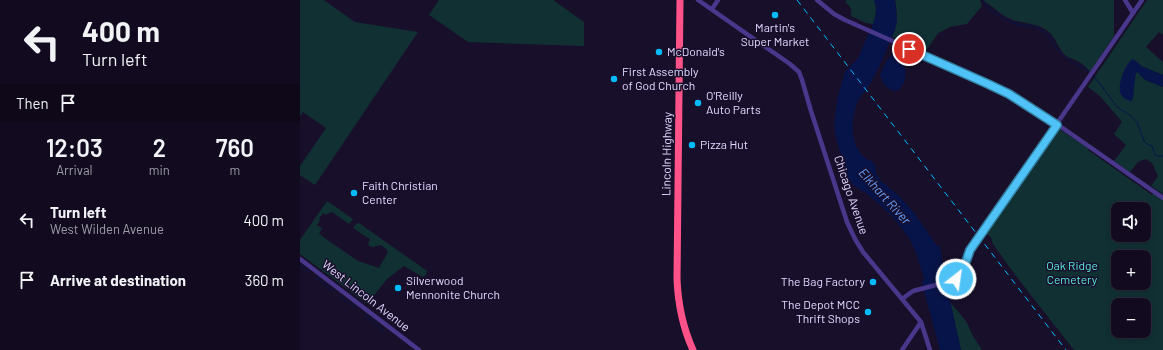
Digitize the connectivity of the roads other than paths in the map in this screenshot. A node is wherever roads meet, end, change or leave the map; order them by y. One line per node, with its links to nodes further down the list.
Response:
1 (680, 0): 15 (highway, Lincoln Highway)
2 (698, 0): 7 (street, Chicago Avenue)
3 (718, 0): 7 (street)
4 (817, 0): 9 (street)
5 (1125, 0): 8 (street)
6 (1142, 0): 8 (street)
7 (712, 10): 12 (street, Chicago Avenue)
8 (1133, 13): 9 (street)
9 (1057, 125): 10 (street); 12 (street)
10 (1163, 198)
11 (300, 259): 14 (street, West Lincoln Avenue)
12 (902, 298): 13 (street, Chicago Avenue)
13 (921, 322): 16 (street); 17 (street, Chicago Avenue)
14 (419, 350)
15 (693, 350)
16 (902, 350)
17 (930, 350)

